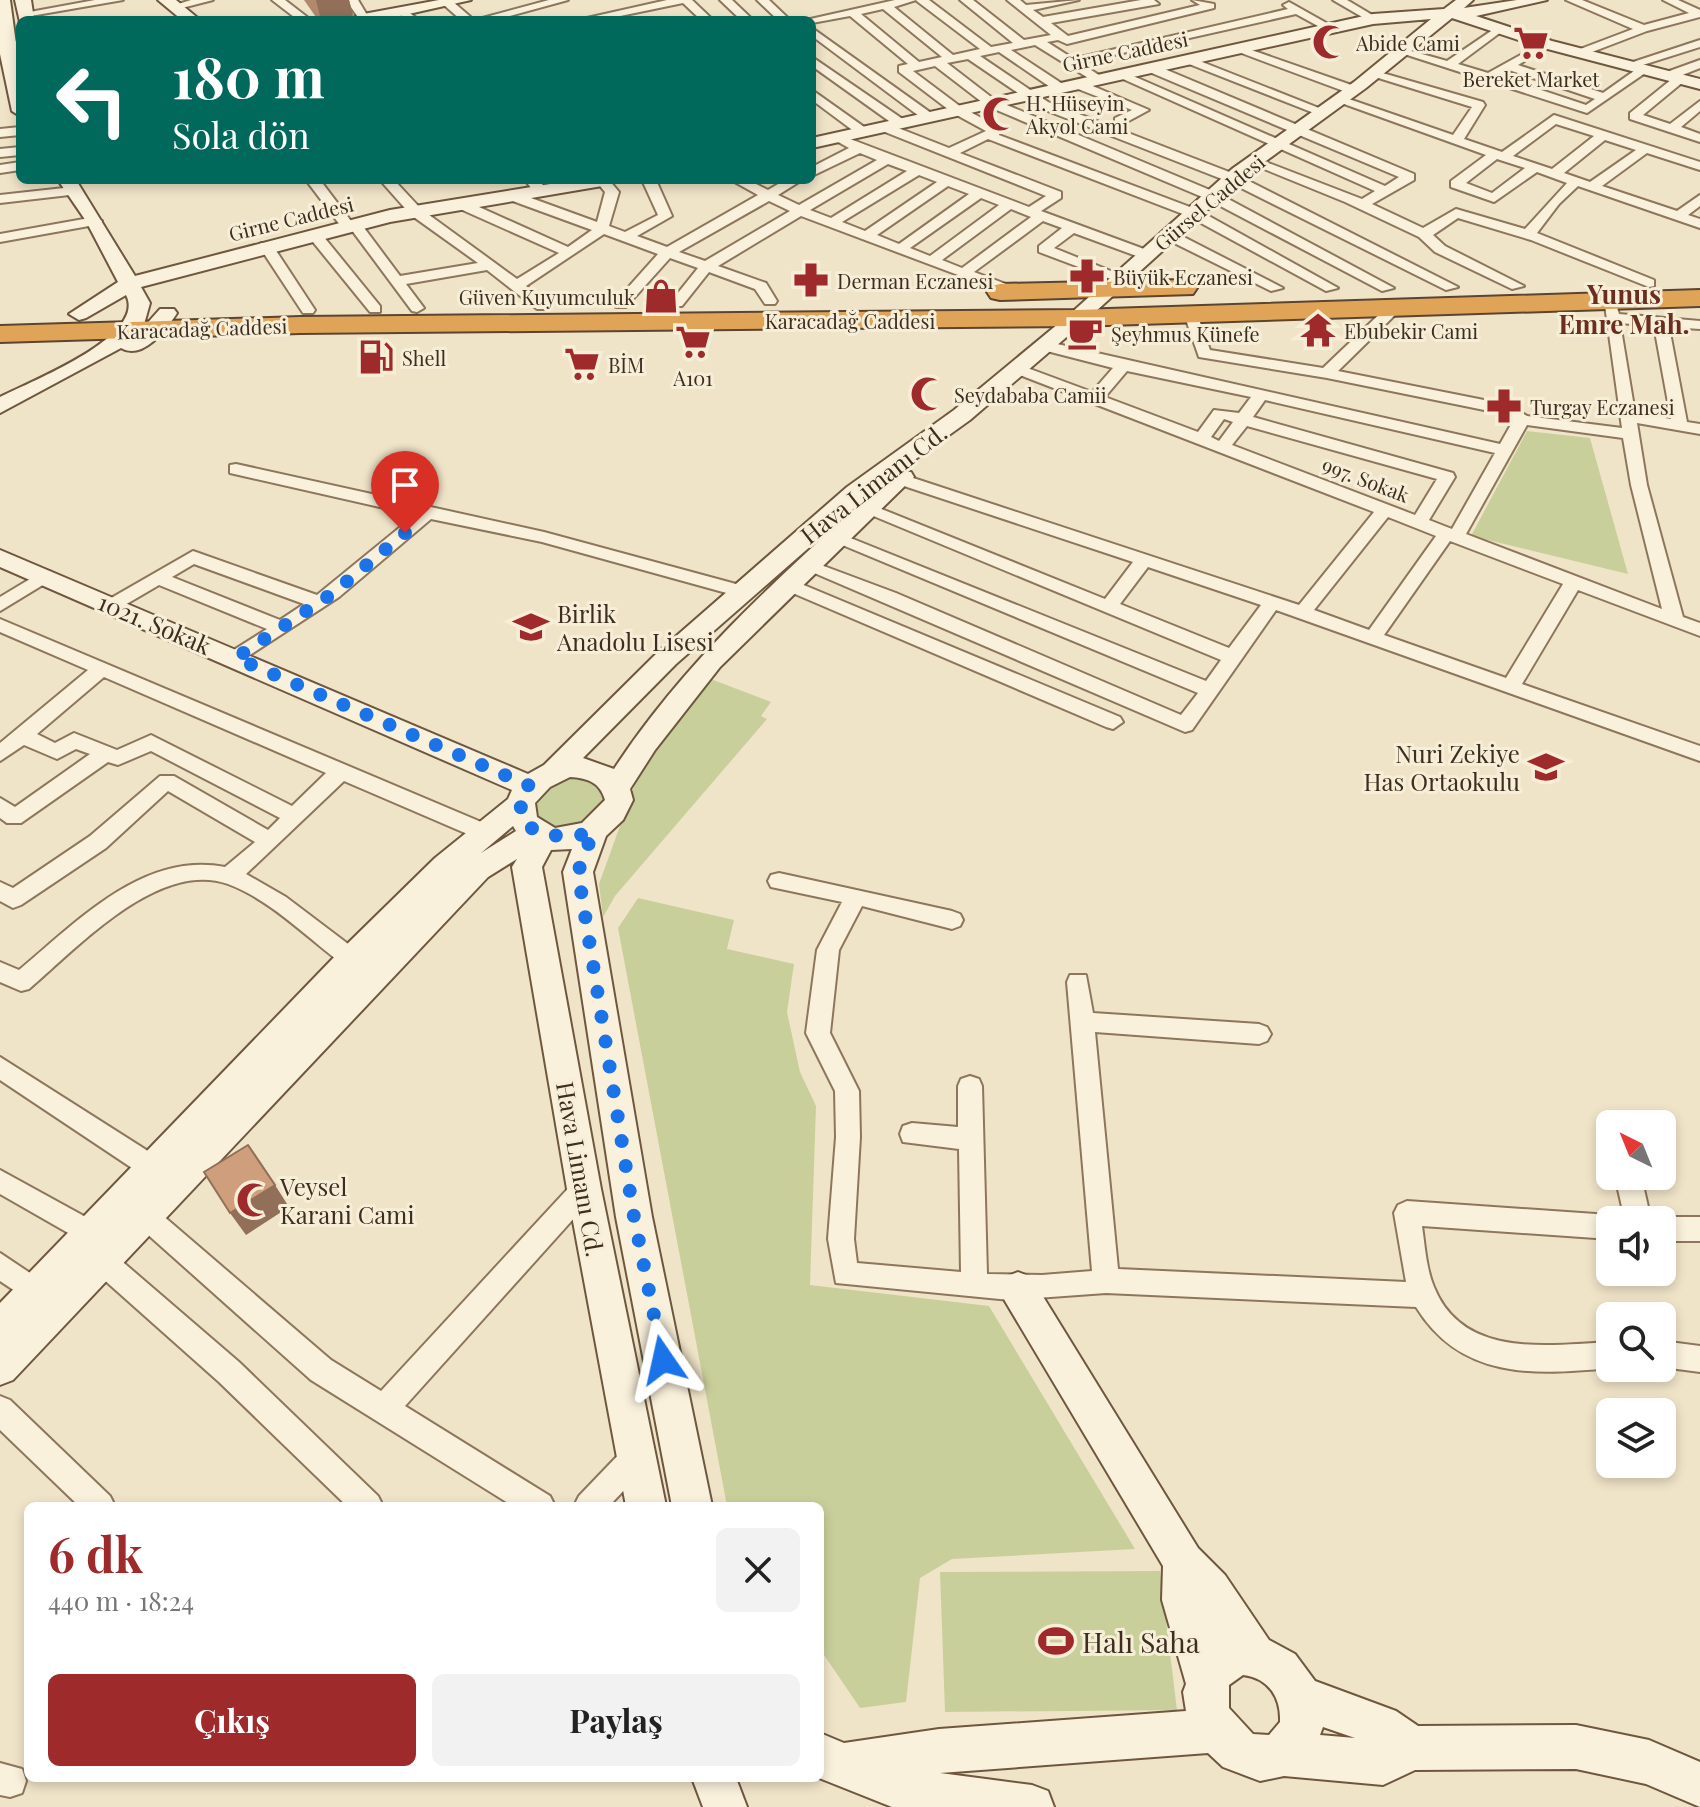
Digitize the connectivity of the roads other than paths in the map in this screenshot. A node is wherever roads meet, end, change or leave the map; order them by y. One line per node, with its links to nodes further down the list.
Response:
1 (117, 0): 32 (street)
2 (207, 0): 26 (street)
3 (278, 0): 37 (street)
4 (562, 0): 39 (street)
5 (630, 0): 28 (street)
6 (685, 0): 28 (street); 42 (street)
7 (726, 0): 43 (street)
8 (763, 0): 44 (street)
9 (861, 0): 27 (street)
10 (911, 0): 27 (street)
11 (922, 0): 61 (street)
12 (966, 0): 57 (street)
13 (1013, 0): 29 (street)
14 (1073, 0): 29 (street)
15 (1170, 0): 25 (street)
16 (1198, 0): 54 (street)
17 (1281, 0): 30 (street)
18 (1339, 0): 46 (street)
19 (1406, 0): 34 (street)
20 (1465, 0): 34 (street, Gürsel Caddesi)
21 (1539, 0): 34 (street)
22 (1572, 0): 49 (street)
23 (1669, 0): 35 (street)
24 (456, 1): 38 (street)
25 (1150, 2): 47 (street)
26 (172, 3): 36 (street)
27 (879, 6): 33 (street); 68 (street)
28 (643, 8): 40 (street); 41 (street)
29 (1025, 8): 47 (street)
30 (1299, 10): 48 (street); 52 (street)
31 (1, 11): 59 (street)
32 (25, 11)
33 (852, 12): 45 (street); 74 (street)
34 (1448, 12): 46 (street, Girne Caddesi); 50 (street); 62 (street, Gürsel Caddesi)
35 (1700, 14): 49 (street)
36 (187, 16)
37 (300, 16)
38 (408, 16)
39 (497, 16)
40 (612, 16)
41 (654, 16)
42 (703, 16)
43 (743, 16)
44 (780, 16)
45 (822, 18)
46 (1373, 19): 48 (street, Girne Caddesi)
47 (1042, 21): 54 (street)
48 (1331, 29): 60 (street, Girne Caddesi)
49 (1643, 29): 63 (street)
50 (1497, 30): 58 (street); 72 (street)
51 (816, 34): 96 (street)
52 (1183, 34): 65 (street); 66 (street)
53 (842, 36): 69 (street)
54 (1063, 38): 55 (street); 66 (street)
55 (1037, 41): 57 (street); 83 (street)
56 (1700, 43): 76 (street)
57 (1022, 44): 61 (street)
58 (1546, 44): 63 (street); 75 (street)
59 (9, 45): 85 (street)
60 (1240, 49): 65 (street, Girne Caddesi); 88 (street)
61 (995, 50): 64 (street); 86 (street)
62 (1404, 52): 72 (street); 79 (street, Gürsel Caddesi)
63 (1579, 53): 76 (street)
64 (970, 55): 68 (street); 87 (street)
65 (1214, 55): 67 (street, Girne Caddesi)
66 (1087, 57): 80 (street)
67 (1188, 60): 77 (street, Girne Caddesi); 95 (street)
68 (945, 61): 74 (street); 92 (street)
69 (876, 62)
70 (816, 64): 98 (street)
71 (1700, 64): 82 (street)
72 (1449, 65): 81 (street)
73 (889, 66): 78 (street)
74 (917, 66): 78 (street)
75 (1508, 66): 81 (street); 91 (street)
76 (1638, 67): 82 (street); 91 (street)
77 (1151, 68): 80 (street, Girne Caddesi); 99 (street)
78 (903, 69): 94 (street)
79 (1376, 73): 88 (street, Gürsel Caddesi); 89 (street)
80 (1118, 75): 83 (street, Girne Caddesi); 107 (street)
81 (1489, 77): 89 (street)
82 (1673, 77): 84 (street); 100 (street)
83 (1098, 80): 86 (street, Girne Caddesi)
84 (1700, 84)
85 (12, 87)
86 (1061, 88): 87 (street, Girne Caddesi); 97 (street); 97 (street)
87 (1027, 95): 92 (street, Girne Caddesi); 115 (street)
88 (1346, 95): 95 (street, Gürsel Caddesi); 105 (street)
89 (1495, 95): 91 (street); 105 (street)
90 (816, 98): 104 (street)
91 (1605, 98)
92 (991, 103): 94 (street, Girne Caddesi); 135 (street)
93 (1700, 105): 100 (street)
94 (957, 110): 96 (street, Girne Caddesi); 101 (street)
95 (1323, 112): 99 (street, Gürsel Caddesi)
96 (927, 116): 98 (street, Girne Caddesi)
97 (1119, 121): 115 (street)
98 (892, 125): 104 (street, Girne Caddesi); 109 (street)
99 (1299, 129): 107 (street, Gürsel Caddesi); 132 (street)
100 (1671, 129): 103 (street)
101 (988, 135): 109 (street); 144 (street)
102 (1603, 135): 108 (street); 110 (street); 117 (street)
103 (1700, 138)
104 (861, 140): 106 (street, Girne Caddesi); 111 (street); 114 (street)
105 (1455, 140): 110 (street)
106 (816, 142)
107 (1277, 145): 115 (street, Gürsel Caddesi); 132 (street)
108 (1646, 148): 112 (street); 131 (street)
109 (947, 154): 146 (street)
110 (1499, 155): 113 (street); 113 (street)
111 (887, 159): 116 (street); 143 (street)
112 (1700, 166)
113 (1534, 168): 117 (street)
114 (816, 169)
115 (1243, 169): 135 (street, Gürsel Caddesi); 141 (street); 176 (street)
116 (918, 170): 118 (street); 149 (street)
117 (1554, 174): 119 (street)
118 (947, 181): 134 (street); 158 (street)
119 (1575, 182): 131 (street); 157 (street)
120 (49, 184): 145 (street)
121 (316, 184): 151 (street)
122 (391, 184): 142 (street)
123 (478, 184): 136 (street)
124 (559, 184): 130 (street, Girne Caddesi)
125 (607, 184): 153 (street)
126 (651, 184): 160 (street)
127 (748, 184): 133 (street)
128 (787, 184): 133 (street)
129 (70, 185): 145 (street); 148 (street)
130 (537, 186): 136 (street, Girne Caddesi)
131 (1592, 187): 147 (street)
132 (1386, 191): 141 (street)
133 (769, 193): 143 (street); 163 (street)
134 (979, 193): 139 (street); 162 (street)
135 (1212, 196): 144 (street, Gürsel Caddesi); 180 (street)
136 (508, 198): 140 (street, Girne Caddesi); 153 (street)
137 (0, 199): 145 (street)
138 (1700, 199): 147 (street)
139 (1009, 204): 146 (street); 165 (street)
140 (463, 205): 142 (street, Girne Caddesi); 164 (street)
141 (1362, 205): 155 (street)
142 (416, 212): 151 (street, Girne Caddesi); 166 (street)
143 (802, 212): 149 (street); 167 (street)
144 (1193, 213): 156 (street, Gürsel Caddesi); 178 (street)
145 (25, 214): 148 (street); 159 (street)
146 (1036, 214): 152 (street); 169 (street)
147 (1678, 217): 150 (street)
148 (95, 221): 173 (street)
149 (832, 223): 158 (street)
150 (1700, 224)
151 (351, 225): 154 (street, Girne Caddesi); 170 (street)
152 (1073, 227): 168 (street); 168 (street)
153 (601, 230): 160 (street); 164 (street)
154 (314, 234): 161 (street, Girne Caddesi); 187 (street)
155 (1424, 234): 157 (street); 175 (street)
156 (1169, 235): 168 (street, Gürsel Caddesi); 177 (street)
157 (1528, 235): 172 (street)
158 (867, 236): 162 (street)
159 (0, 238)
160 (624, 238): 163 (street)
161 (266, 246): 173 (street, Girne Caddesi); 189 (street)
162 (900, 249): 165 (street)
163 (668, 252): 167 (street); 184 (street)
164 (569, 253): 174 (street)
165 (932, 261): 169 (street)
166 (490, 265): 170 (street); 174 (street)
167 (707, 266): 182 (street); 183 (street)
168 (1127, 272): 177 (highway, Karacadağ Caddesi); 179 (highway, Karacadağ Caddesi); 193 (street, Gürsel Caddesi)
169 (964, 273): 179 (street)
170 (397, 281): 186 (street)
171 (1700, 282): 172 (highway, Karacadağ Caddesi)
172 (1649, 283): 175 (highway, Karacadağ Caddesi)
173 (128, 284): 190 (street, Girne Caddesi); 195 (street)
174 (517, 286): 185 (street)
175 (1517, 286): 176 (highway, Karacadağ Caddesi)
176 (1451, 287): 180 (highway, Karacadağ Caddesi)
177 (1276, 288): 178 (highway, Karacadağ Caddesi)
178 (1331, 288): 180 (highway, Karacadağ Caddesi)
179 (1014, 292): 182 (highway, Karacadağ Caddesi)
180 (1390, 298): 188 (highway, Karacadağ Caddesi); 191 (highway, Karacadağ Caddesi); 201 (street)
181 (1700, 298): 188 (highway, Karacadağ Caddesi)
182 (770, 301): 183 (highway, Karacadağ Caddesi)
183 (677, 303): 184 (highway, Karacadağ Caddesi)
184 (621, 304): 185 (highway, Karacadağ Caddesi)
185 (542, 306): 186 (highway, Karacadağ Caddesi)
186 (417, 308): 187 (highway, Karacadağ Caddesi)
187 (375, 309): 189 (highway, Karacadağ Caddesi)
188 (1611, 309): 194 (street); 209 (street)
189 (308, 310): 195 (highway, Karacadağ Caddesi)
190 (79, 314): 192 (highway, Karacadağ Caddesi); 195 (highway, Karacadağ Caddesi)
191 (1191, 314): 193 (highway, Karacadağ Caddesi); 201 (street)
192 (0, 316)
193 (1077, 318): 195 (highway, Karacadağ Caddesi); 198 (street, Gürsel Caddesi)
194 (1660, 320): 196 (street); 210 (street)
195 (149, 321): 197 (highway, Karacadağ Caddesi); 204 (street); 208 (street)
196 (1700, 325)
197 (0, 334)
198 (1044, 346): 199 (street); 200 (street, Gürsel Caddesi)
199 (1123, 366): 202 (street); 203 (street)
200 (1017, 369): 203 (street, 997. Sokak); 205 (street, Gürsel Caddesi)
201 (1327, 373): 207 (street)
202 (1261, 394): 206 (street); 214 (street)
203 (1095, 398): 212 (street, 997. Sokak)
204 (0, 406)
205 (962, 415): 216 (street, Hava Limanı Cd.); 230 (street, Hava Limanı Cd.)
206 (1246, 419): 212 (street); 213 (street); 220 (street)
207 (1522, 420): 209 (street); 214 (street)
208 (0, 421)
209 (1629, 425): 210 (street); 237 (street)
210 (1680, 426): 211 (street)
211 (1700, 429)
212 (1201, 439): 213 (street, 997. Sokak)
213 (1223, 447): 218 (street, 997. Sokak)
214 (1505, 450): 221 (street)
215 (236, 469): 219 (street)
216 (901, 479): 217 (street, Hava Limanı Cd.); 224 (street)
217 (868, 510): 222 (street, Hava Limanı Cd.); 235 (street)
218 (1385, 510): 220 (street, 997. Sokak); 236 (street)
219 (428, 513): 230 (street); 231 (street)
220 (1419, 523): 221 (street, 997. Sokak)
221 (1451, 535): 228 (street, 997. Sokak); 241 (street)
222 (837, 539): 225 (street, Hava Limanı Cd.); 246 (street)
223 (0, 558): 226 (street, 1021. Sokak)
224 (1144, 560): 232 (street); 235 (street)
225 (807, 566): 229 (street, Hava Limanı Cd.); 246 (street)
226 (45, 576): 233 (street); 234 (street, 1021. Sokak)
227 (158, 578): 231 (street); 234 (street); 239 (street)
228 (1574, 581): 237 (street, 997. Sokak); 245 (street)
229 (787, 584): 247 (street); 254 (street, Hava Limanı Cd.)
230 (741, 591): 252 (street, Hava Limanı Cd.)
231 (320, 602): 239 (street)
232 (1272, 602): 236 (street); 242 (street)
233 (0, 605)
234 (112, 605): 243 (street, 1021. Sokak)
235 (1108, 607): 242 (street)
236 (1302, 613): 241 (street)
237 (1674, 619): 240 (street, 997. Sokak)
238 (0, 625): 244 (street)
239 (282, 628): 243 (street)
240 (1700, 630)
241 (1373, 637): 245 (street)
242 (1233, 657): 246 (street)
243 (236, 658): 256 (street, 1021. Sokak)
244 (102, 669): 248 (street); 253 (street)
245 (1512, 685): 251 (street)
246 (1210, 690)
247 (1113, 722)
248 (22, 736): 249 (street); 250 (street)
249 (106, 753): 255 (street); 257 (street)
250 (0, 754)
251 (1700, 754)
252 (555, 770): 254 (street); 256 (street)
253 (341, 771): 257 (street); 259 (street)
254 (616, 788): 258 (street)
255 (0, 806)
256 (533, 814): 258 (street); 259 (street); 277 (street, Hava Limanı Cd.); 278 (street)
257 (295, 817): 260 (street)
258 (593, 832): 302 (street, Hava Limanı Cd.)
259 (486, 833): 266 (street)
260 (270, 841): 261 (street); 264 (street)
261 (230, 875): 266 (street); 267 (street)
262 (779, 881): 263 (street)
263 (856, 896): 265 (street); 285 (street)
264 (4, 899)
265 (952, 920)
266 (352, 959): 275 (street)
267 (0, 971)
268 (1078, 982): 269 (street)
269 (1084, 1022): 270 (street); 284 (street)
270 (1259, 1034)
271 (0, 1067): 275 (street)
272 (970, 1086): 274 (street)
273 (912, 1134): 274 (street)
274 (969, 1139): 285 (street)
275 (153, 1168): 282 (street)
276 (0, 1181): 282 (street)
277 (584, 1189): 295 (street); 296 (street, Hava Limanı Cd.)
278 (145, 1216): 282 (street); 295 (street)
279 (1596, 1226): 288 (street)
280 (1676, 1229): 281 (street)
281 (1700, 1229)
282 (97, 1247): 287 (street); 293 (street); 298 (street)
283 (0, 1265): 287 (street)
284 (1106, 1281): 286 (street); 288 (street)
285 (974, 1283): 286 (street)
286 (1018, 1289): 303 (street)
287 (36, 1292): 289 (street)
288 (1423, 1295): 290 (street)
289 (0, 1329)
290 (1596, 1355)
291 (1676, 1356): 292 (street)
292 (1700, 1359)
293 (0, 1367)
294 (0, 1410): 297 (street)
295 (383, 1410): 299 (street)
296 (636, 1457): 300 (street); 301 (street, Hava Limanı Cd.)
297 (96, 1502)
298 (364, 1502)
299 (533, 1502)
300 (593, 1502)
301 (645, 1502)
302 (691, 1502)
303 (1184, 1562): 304 (street); 305 (street)
304 (1253, 1653): 305 (street); 306 (street)
305 (1207, 1682): 307 (street)
306 (1300, 1697): 308 (street); 309 (street)
307 (1214, 1731): 309 (street); 310 (street)
308 (1412, 1748): 309 (street); 311 (street)
309 (1284, 1754)
310 (830, 1761): 312 (street)
311 (1700, 1785)
312 (1032, 1807)

